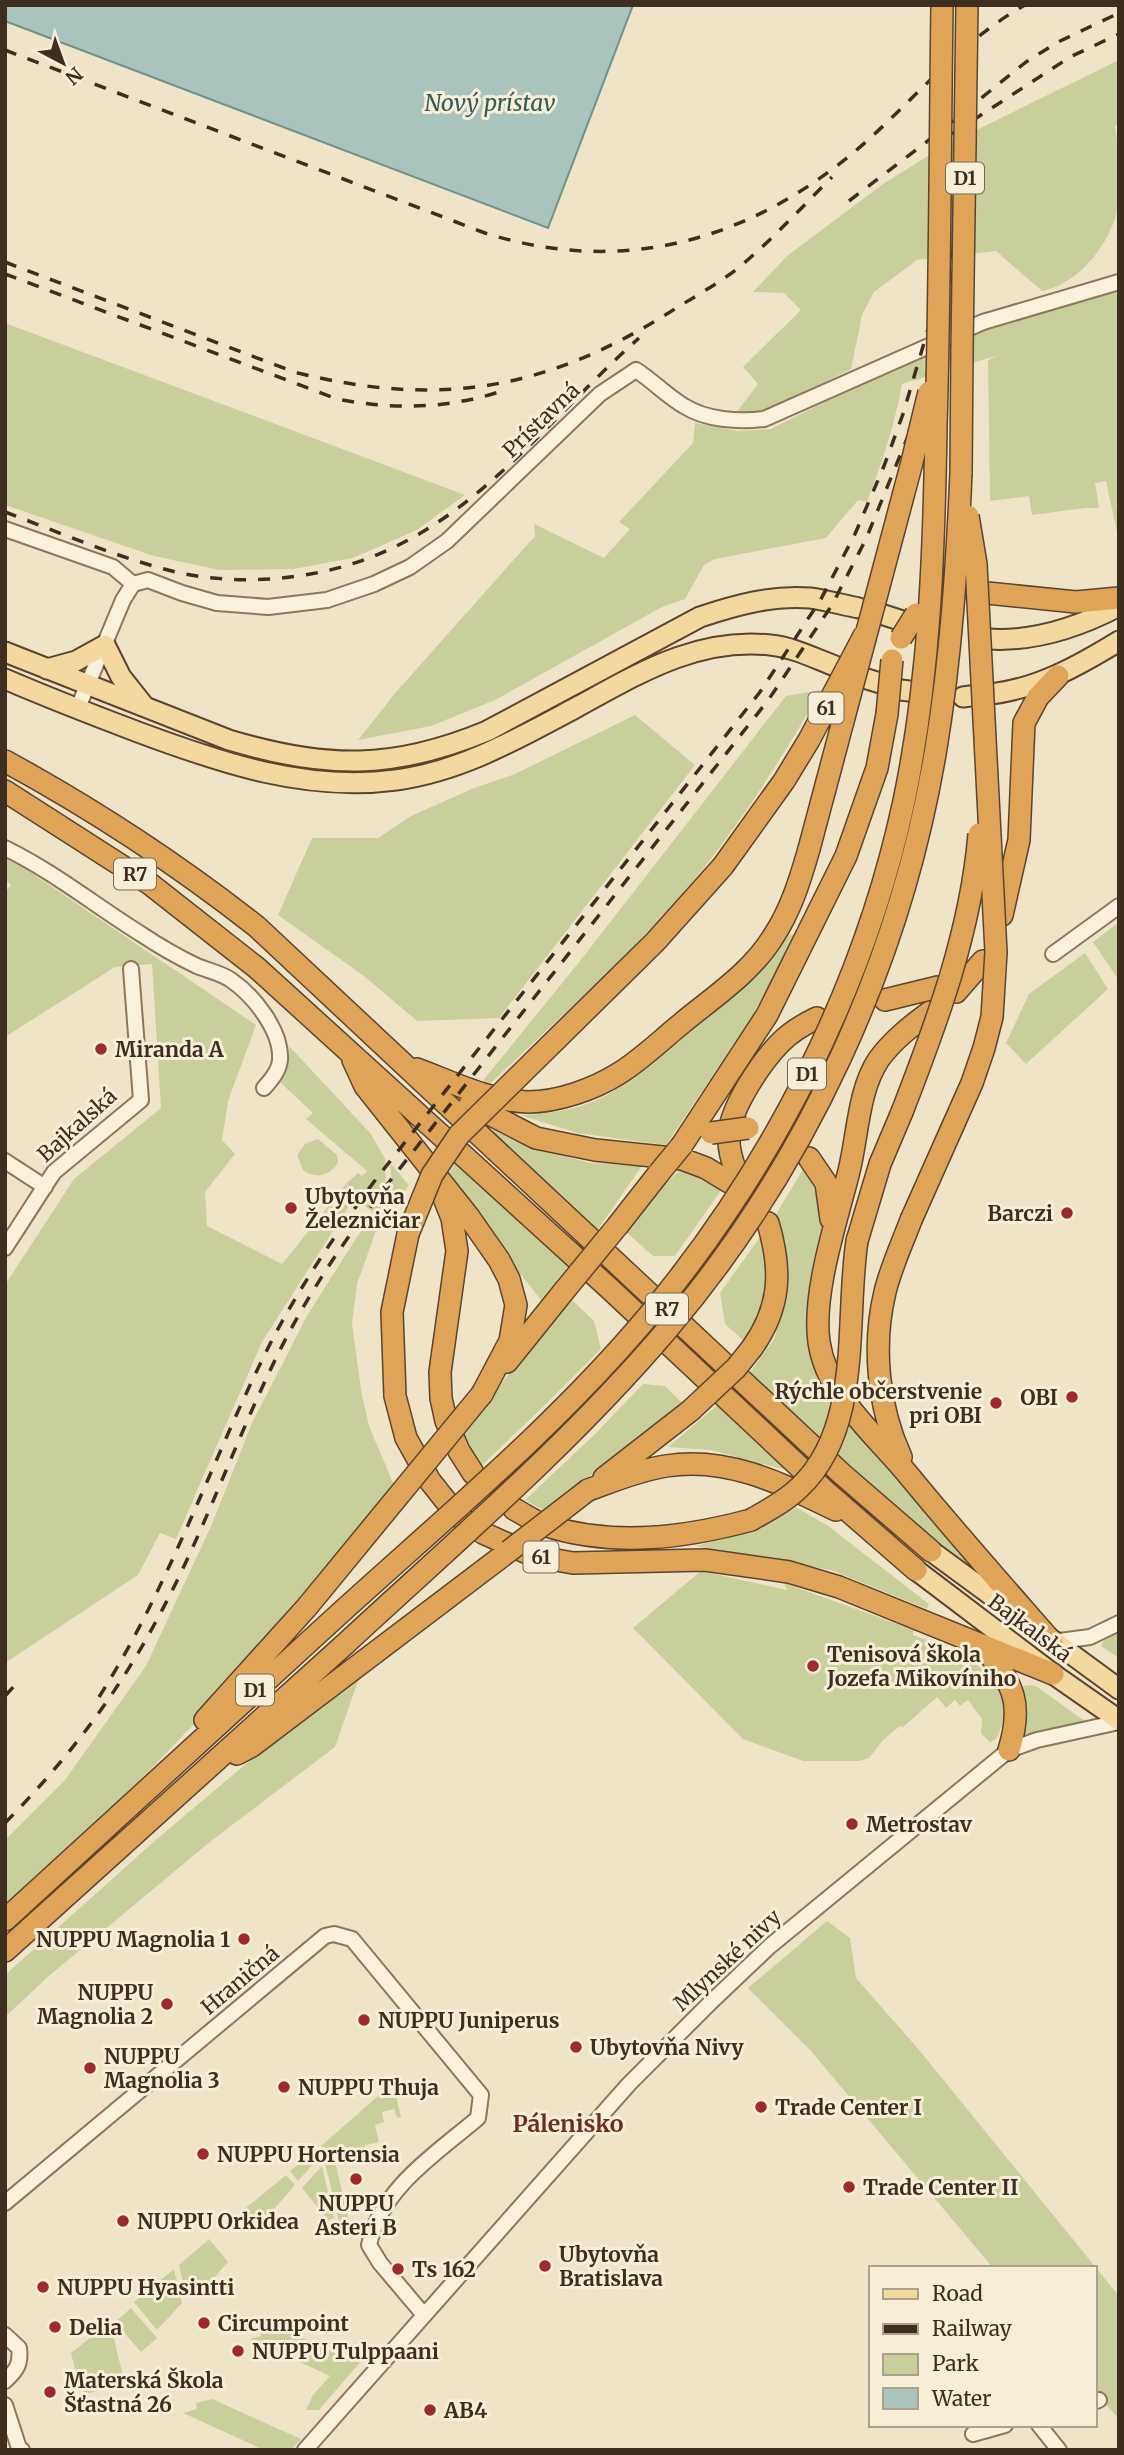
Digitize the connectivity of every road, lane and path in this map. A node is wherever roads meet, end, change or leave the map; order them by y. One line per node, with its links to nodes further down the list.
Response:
1 (942, 5): 4 (highway, D1, bridge)
2 (967, 5): 5 (highway, D1, bridge)
3 (1119, 282): 7 (street, Prístavná)
4 (938, 356): 14 (highway, bridge); 66 (highway, D1, bridge)
5 (961, 472): 27 (highway, bridge); 67 (highway, D1, bridge)
6 (5, 529): 7 (street)
7 (132, 584): 17 (street)
8 (987, 593): 9 (highway)
9 (1119, 598)
10 (1119, 606): 15 (main road)
11 (859, 608): 25 (main road)
12 (884, 615): 13 (main road)
13 (911, 626): 43 (highway, bridge)
14 (865, 634): 40 (highway, bridge); 61 (highway, 61, bridge)
15 (988, 639)
16 (1119, 641): 21 (main road)
17 (105, 645): 20 (main road); 23 (street); 25 (main road)
18 (5, 652): 20 (main road)
19 (835, 666): 26 (main road)
20 (47, 669): 23 (main road)
21 (1058, 676): 24 (main road); 32 (highway)
22 (5, 679): 26 (main road)
23 (88, 686): 25 (main road); 26 (street)
24 (991, 694)
25 (146, 707)
26 (78, 710)
27 (986, 751): 53 (highway, bridge); 55 (highway, bridge)
28 (5, 761): 40 (highway, R7)
29 (5, 791): 39 (highway, R7)
30 (5, 848): 41 (street)
31 (1119, 906): 33 (street)
32 (1002, 915)
33 (1053, 954)
34 (983, 961): 36 (highway)
35 (131, 969): 47 (street, Bajkalská)
36 (884, 999)
37 (930, 1012): 49 (highway)
38 (817, 1018): 40 (highway)
39 (347, 1048): 46 (highway); 56 (highway, R7)
40 (405, 1064): 57 (highway, R7)
41 (264, 1088)
42 (755, 1128): 43 (highway, bridge)
43 (682, 1145): 51 (highway, bridge)
44 (809, 1158): 49 (highway)
45 (5, 1161): 47 (street, Bajkalská)
46 (431, 1169): 51 (highway); 52 (highway)
47 (45, 1186): 50 (street, Bajkalská)
48 (768, 1223): 54 (highway, bridge)
49 (832, 1235): 53 (highway)
50 (5, 1248)
51 (482, 1394): 66 (highway, bridge)
52 (473, 1473)
53 (909, 1475): 60 (highway)
54 (588, 1490): 56 (highway); 67 (highway, bridge)
55 (514, 1509)
56 (861, 1522): 58 (highway, R7)
57 (931, 1552): 60 (main road, Bajkalská)
58 (916, 1570): 62 (main road, Bajkalská)
59 (1119, 1623): 60 (street)
60 (1052, 1642): 63 (main road, Bajkalská)
61 (984, 1647): 62 (highway, 61); 65 (highway)
62 (1053, 1674): 64 (main road, Bajkalská / 61)
63 (1119, 1689)
64 (1119, 1721): 65 (street)
65 (1009, 1750): 71 (street, Mlynské nivy)
66 (184, 1755): 68 (highway, D1)
67 (202, 1773): 69 (highway, D1)
68 (5, 1920)
69 (5, 1951)
70 (5, 2203): 71 (street, Hraničná)
71 (424, 2315): 79 (street, Mlynské nivy)
72 (5, 2335): 73 (street)
73 (5, 2381)
74 (5, 2405): 78 (street)
75 (998, 2427): 77 (street)
76 (1041, 2427): 80 (street)
77 (972, 2434)
78 (22, 2450)
79 (305, 2450)
80 (1059, 2450)

